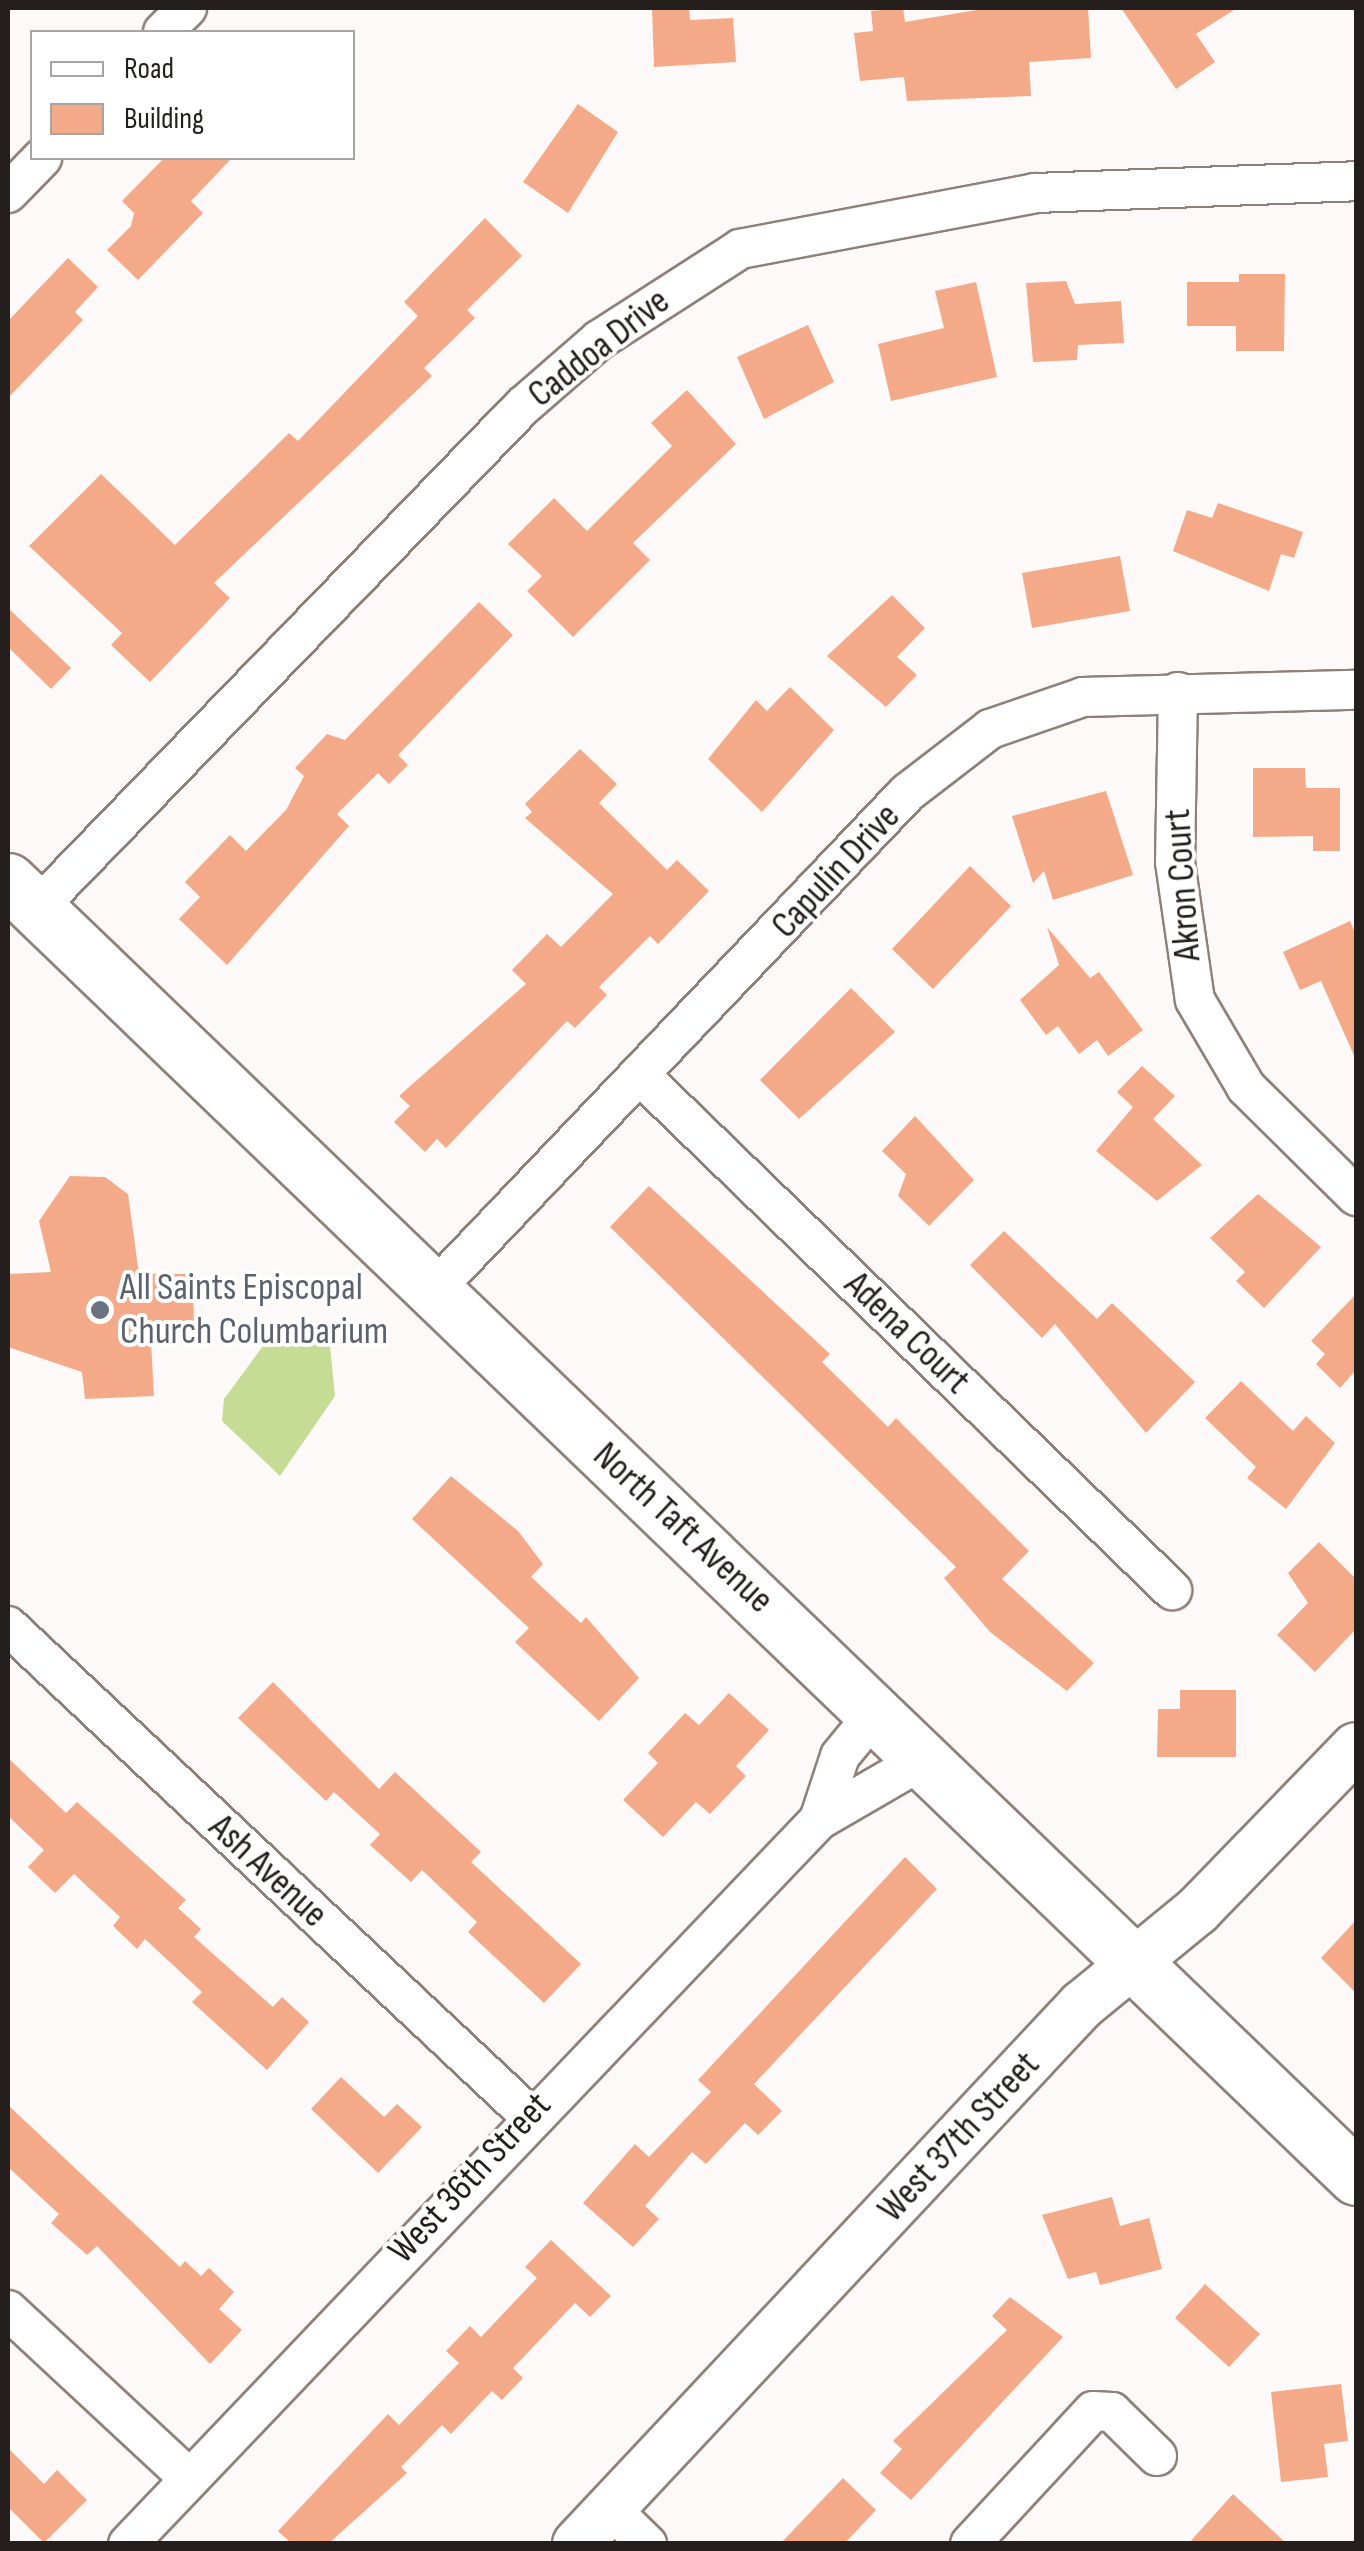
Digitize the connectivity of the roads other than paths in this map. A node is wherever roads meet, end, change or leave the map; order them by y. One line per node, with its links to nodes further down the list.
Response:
1 (187, 8): 2 (street)
2 (165, 30)
3 (40, 160): 5 (street)
4 (1356, 181): 8 (street, Caddoa Drive)
5 (8, 193)
6 (1356, 690): 7 (street, Capulin Drive)
7 (1178, 692): 9 (street, Capulin Drive); 10 (street, Akron Court)
8 (22, 895): 11 (main road, North Taft Avenue)
9 (642, 1077): 11 (street, Capulin Drive); 12 (street, Adena Court)
10 (1356, 1196)
11 (433, 1291): 14 (main road, North Taft Avenue)
12 (1172, 1590)
13 (8, 1626): 19 (street, Ash Avenue)
14 (877, 1711): 16 (main road, North Taft Avenue); 17 (street, West 36th Street)
15 (1356, 1747): 18 (street, West 37th Street)
16 (926, 1758): 17 (street, West 36th Street); 18 (main road, North Taft Avenue)
17 (819, 1820): 19 (street, West 36th Street)
18 (1138, 1963): 20 (main road, North Taft Avenue); 24 (street, West 37th Street)
19 (529, 2115): 23 (street, West 36th Street)
20 (1356, 2177)
21 (8, 2310): 23 (street)
22 (1158, 2456): 28 (street)
23 (190, 2478): 25 (street, West 36th Street)
24 (610, 2508): 26 (street, West 37th Street); 27 (street)
25 (128, 2544)
26 (577, 2544)
27 (647, 2544)
28 (970, 2544)

